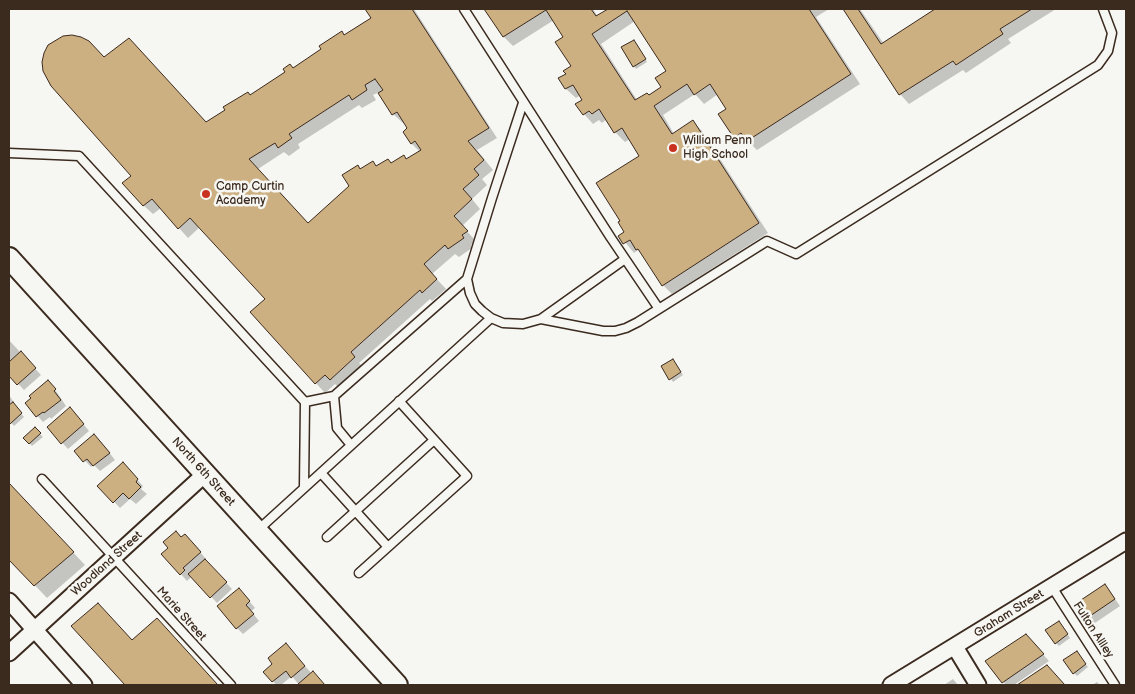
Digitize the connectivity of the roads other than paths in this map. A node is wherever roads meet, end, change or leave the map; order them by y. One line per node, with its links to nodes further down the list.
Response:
1 (464, 9): 3 (lane)
2 (1103, 9): 8 (lane)
3 (523, 103): 6 (lane); 7 (lane)
4 (9, 153): 13 (lane)
5 (9, 258): 17 (street, North 6th Street)
6 (625, 259): 8 (lane); 10 (lane)
7 (468, 279): 9 (lane); 11 (lane)
8 (659, 309): 10 (lane)
9 (491, 318): 10 (lane); 12 (lane)
10 (541, 319)
11 (334, 396): 13 (lane); 15 (lane)
12 (399, 401): 14 (lane); 15 (lane)
13 (305, 402): 19 (lane)
14 (434, 440): 20 (lane); 24 (lane)
15 (351, 445): 16 (lane)
16 (321, 473): 19 (lane); 20 (lane)
17 (205, 474): 21 (street, North 6th Street); 25 (street, Woodland Street)
18 (42, 479): 25 (lane, Marie Street)
19 (304, 488): 21 (lane)
20 (356, 511): 22 (lane); 24 (lane)
21 (256, 531): 34 (street, North 6th Street)
22 (326, 538)
23 (1126, 541): 27 (street, Graham Street)
24 (388, 547): 26 (lane)
25 (114, 557): 29 (street, Woodland Street); 33 (lane, Marie Street)
26 (359, 573)
27 (1052, 587): 30 (street, Graham Street); 37 (lane, Fulton Allley)
28 (9, 601): 29 (street)
29 (34, 630): 31 (street, Woodland Street); 32 (street)
30 (955, 647): 35 (street, Graham Street); 36 (street)
31 (9, 653)
32 (84, 685)
33 (231, 685)
34 (397, 685)
35 (891, 685)
36 (978, 685)
37 (1115, 685)

